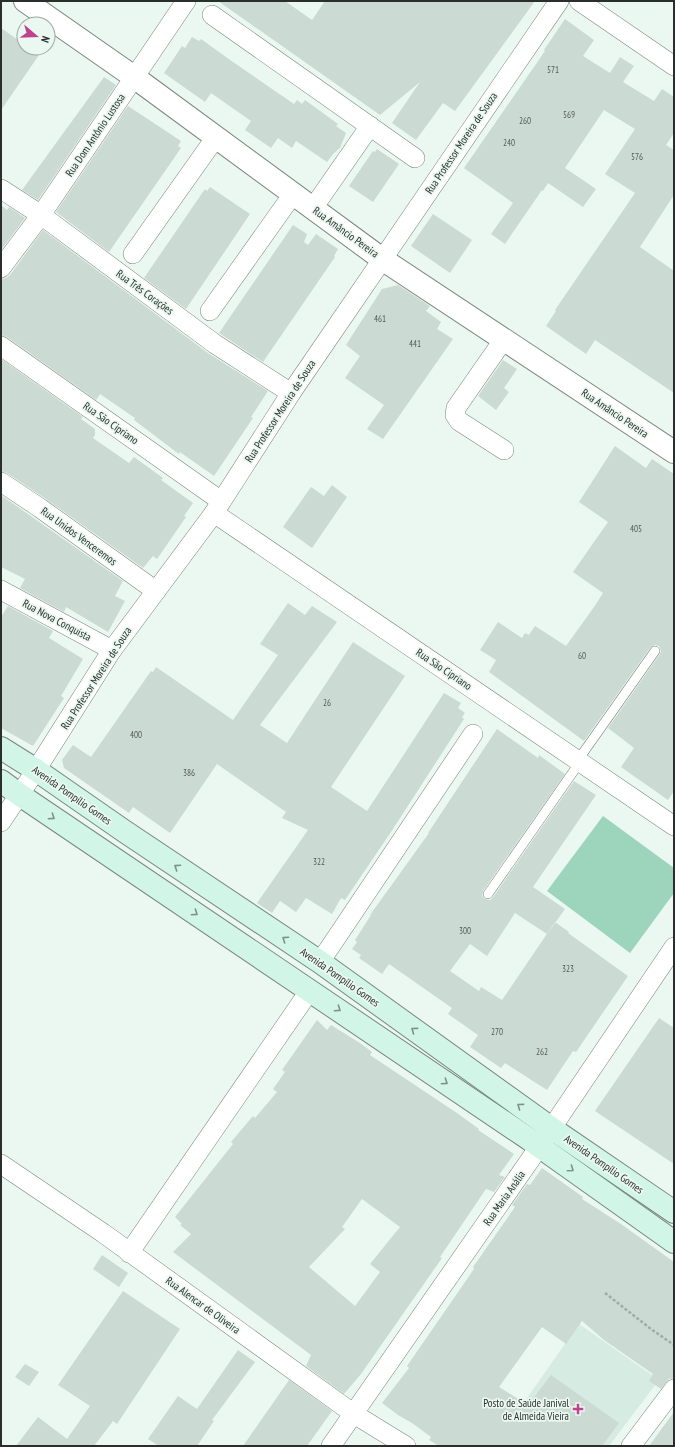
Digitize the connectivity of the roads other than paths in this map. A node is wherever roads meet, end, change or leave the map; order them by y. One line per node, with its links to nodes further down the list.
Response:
1 (25, 1): 7 (street, Rua Amâncio Pereira)
2 (186, 1): 7 (street, Rua Dom Antônio Lustosa)
3 (559, 1): 16 (street, Rua Professor Moreira de Souza)
4 (579, 1): 6 (street)
5 (212, 15): 8 (street)
6 (674, 66)
7 (134, 77): 9 (street, Rua Amâncio Pereira); 14 (street, Rua Dom Antônio Lustosa)
8 (370, 126): 10 (street); 13 (street)
9 (216, 138): 12 (street, Rua Amâncio Pereira); 15 (street)
10 (415, 158)
11 (1, 189): 14 (street, Rua Três Corações)
12 (293, 194): 13 (street, Rua Amâncio Pereira); 18 (street)
13 (313, 208): 16 (street, Rua Amâncio Pereira)
14 (41, 215): 17 (street, Rua Dom Antônio Lustosa); 21 (street, Rua Três Corações)
15 (133, 254)
16 (382, 259): 19 (street, Rua Amâncio Pereira); 21 (street, Rua Professor Moreira de Souza)
17 (1, 268)
18 (210, 310)
19 (504, 339): 22 (street); 23 (street, Rua Amâncio Pereira)
20 (1, 346): 25 (street, Rua São Cipriano)
21 (291, 393): 25 (street, Rua Professor Moreira de Souza)
22 (504, 450)
23 (674, 452)
24 (1, 482): 27 (street, Rua Unidos Venceremos)
25 (218, 507): 27 (street, Rua Professor Moreira de Souza); 32 (street, Rua São Cipriano)
26 (1, 590): 28 (street, Rua Nova Conquista)
27 (156, 591): 28 (street, Rua Professor Moreira de Souza)
28 (112, 650): 33 (street, Rua Professor Moreira de Souza)
29 (655, 651): 32 (lane)
30 (473, 734): 40 (street)
31 (1, 748): 33 (main road, Avenida Pompílio Gomes)
32 (579, 761): 37 (street, Rua São Cipriano); 38 (lane)
33 (36, 770): 35 (street, Rua Professor Moreira de Souza); 40 (main road, Avenida Pompílio Gomes, one-way to 33)
34 (1, 781): 35 (main road, Avenida Pompílio Gomes)
35 (20, 795): 36 (street, Rua Professor Moreira de Souza); 41 (main road, Avenida Pompílio Gomes, one-way to 41)
36 (1, 822)
37 (674, 826)
38 (488, 894)
39 (674, 948): 42 (street, Rua Maria Anália)
40 (320, 962): 42 (main road, Avenida Pompílio Gomes, one-way to 40)
41 (310, 990): 43 (main road, Avenida Pompílio Gomes, one-way to 43); 47 (street)
42 (551, 1128): 43 (street, Rua Maria Anália); 45 (main road, Avenida Pompílio Gomes)
43 (539, 1147): 46 (main road, Avenida Pompílio Gomes, one-way to 46); 49 (street, Rua Maria Anália)
44 (1, 1164): 47 (street, Rua Alencar de Oliveira)
45 (674, 1212)
46 (674, 1242)
47 (129, 1253): 49 (street, Rua Alencar de Oliveira)
48 (674, 1389): 52 (street)
49 (354, 1414): 50 (street, Rua Maria Anália); 51 (street, Rua Alencar de Oliveira)
50 (331, 1446)
51 (406, 1446)
52 (631, 1446)

